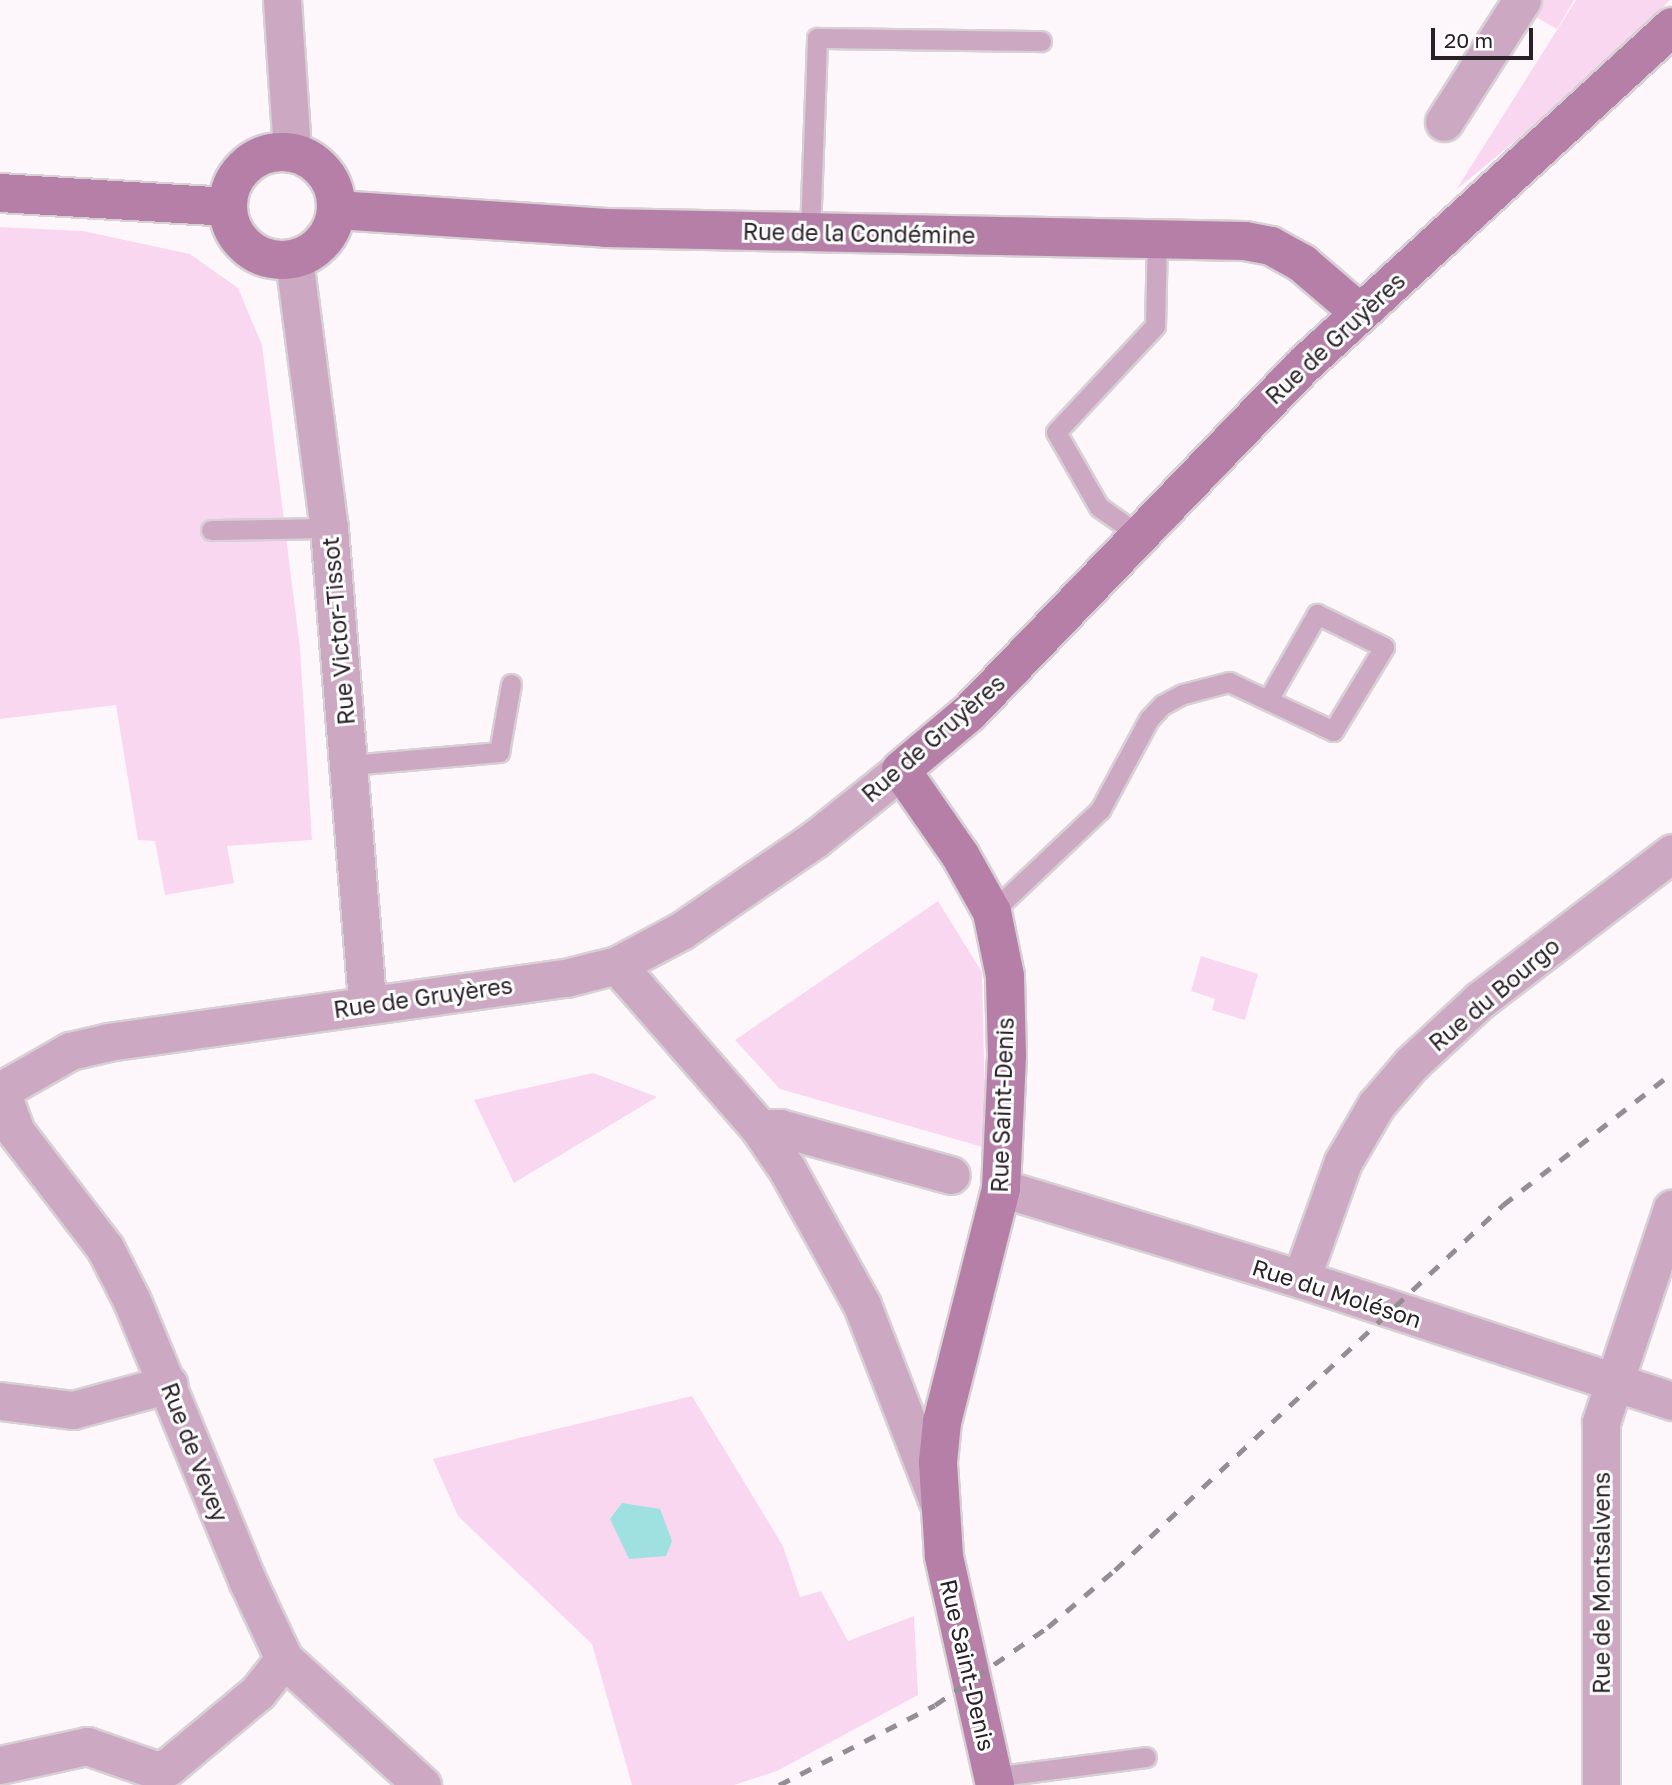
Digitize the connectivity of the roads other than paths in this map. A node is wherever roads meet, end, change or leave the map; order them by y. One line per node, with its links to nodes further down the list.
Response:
1 (282, 0): 6 (street)
2 (1522, 0): 5 (street)
3 (1672, 27): 13 (main road, Rue de Gruyères)
4 (1041, 41): 10 (lane)
5 (1444, 122)
6 (292, 152): 8 (main road); 9 (main road)
7 (0, 193): 8 (main road)
8 (228, 207): 12 (main road)
9 (337, 210): 10 (main road, Rue de la Condémine); 12 (main road)
10 (810, 232): 11 (main road, Rue de la Condémine)
11 (1157, 238): 13 (main road, Rue de la Condémine); 16 (lane)
12 (293, 260): 14 (street, Rue Victor-Tissot)
13 (1359, 312): 16 (main road, Rue de Gruyères)
14 (329, 528): 15 (lane); 19 (street, Rue Victor-Tissot)
15 (211, 530)
16 (1139, 535): 20 (main road, Rue de Gruyères)
17 (510, 684): 19 (lane)
18 (1268, 700): 18 (lane); 22 (lane)
19 (350, 765): 24 (street, Rue Victor-Tissot)
20 (901, 770): 22 (main road, Rue Saint-Denis); 23 (street, Rue de Gruyères)
21 (1672, 853): 31 (street, Rue du Bourgo)
22 (992, 912): 29 (main road, Rue Saint-Denis)
23 (617, 965): 24 (street, Rue de Gruyères); 26 (street, Rue Saint-Denis)
24 (367, 1005): 25 (street, Rue de Gruyères)
25 (0, 1091): 27 (street, Rue de Vevey)
26 (759, 1128): 28 (street); 36 (street, Rue Saint-Denis)
27 (8, 1138): 33 (street, Rue de Vevey)
28 (951, 1175)
29 (1001, 1188): 31 (street, Rue du Moléson); 36 (main road, Rue Saint-Denis)
30 (1672, 1209): 32 (street, Rue de Montsalvens)
31 (1301, 1279): 32 (street, Rue du Moléson)
32 (1613, 1382): 35 (street, Rue du Moléson); 43 (street, Rue de Montsalvens)
33 (169, 1384): 34 (street); 37 (street, Rue de Vevey)
34 (0, 1401)
35 (1672, 1401)
36 (938, 1503): 41 (main road, Rue Saint-Denis)
37 (284, 1659): 40 (street); 42 (street, Rue de Vevey)
38 (1146, 1757): 41 (lane)
39 (0, 1765): 40 (street)
40 (158, 1778)
41 (994, 1781)
42 (422, 1785)
43 (1601, 1785)

